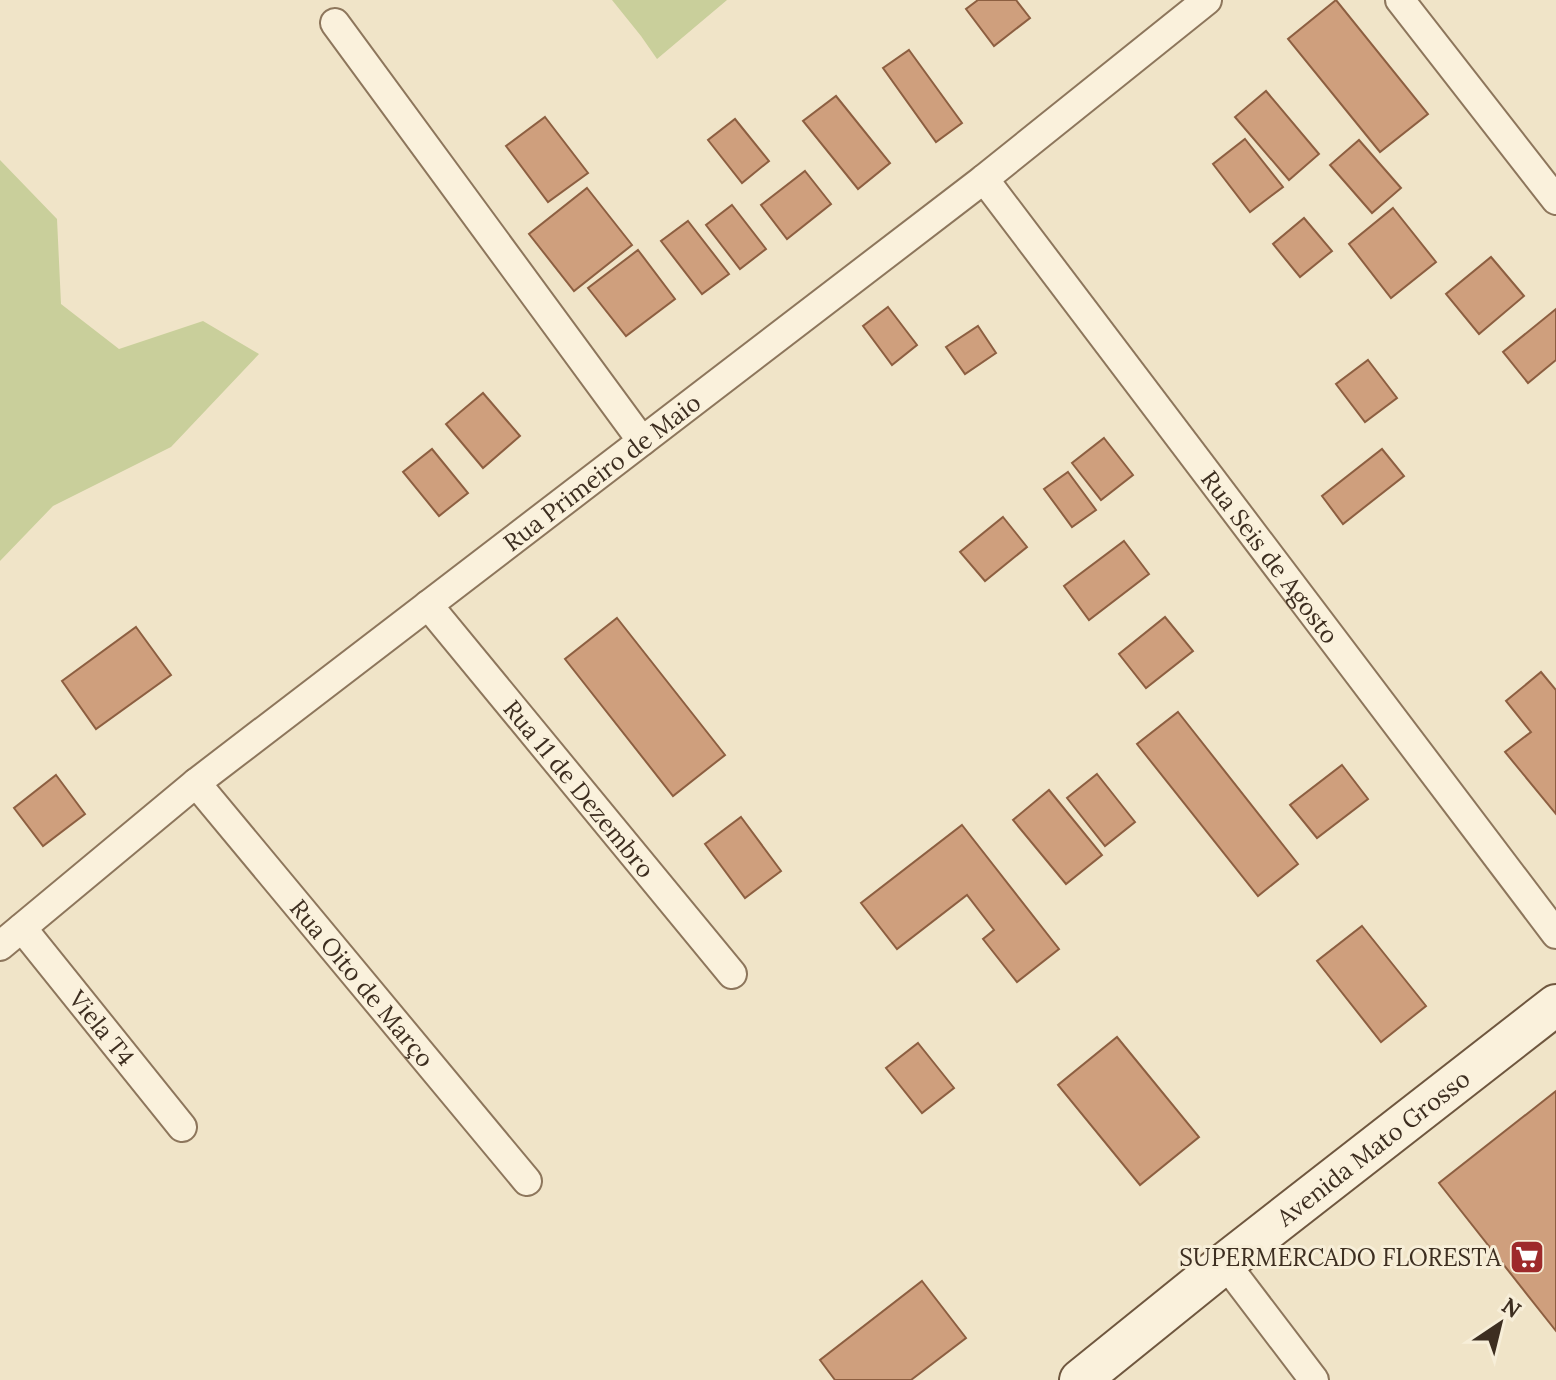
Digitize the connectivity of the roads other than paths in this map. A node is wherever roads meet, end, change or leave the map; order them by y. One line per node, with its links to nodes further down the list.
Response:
1 (1207, 0): 4 (street, Rua Primeiro de Maio)
2 (1400, 0): 5 (street)
3 (335, 23): 6 (street)
4 (984, 179): 6 (street, Rua Primeiro de Maio); 10 (street, Rua Seis de Agosto)
5 (1556, 200)
6 (642, 441): 7 (street, Rua Primeiro de Maio)
7 (428, 605): 8 (street, Rua Primeiro de Maio); 12 (street, Rua 11 de Dezembro)
8 (196, 783): 9 (street, Rua Primeiro de Maio); 15 (street, Rua Oito de Março)
9 (22, 928): 11 (street, Rua Primeiro de Maio); 14 (street, Viela T4)
10 (1556, 934)
11 (0, 946)
12 (732, 974)
13 (1556, 1005): 16 (street, Avenida Mato Grosso)
14 (182, 1127)
15 (527, 1181)
16 (1225, 1263): 17 (street, Avenida Mato Grosso); 18 (street)
17 (1080, 1380)
18 (1314, 1380)

